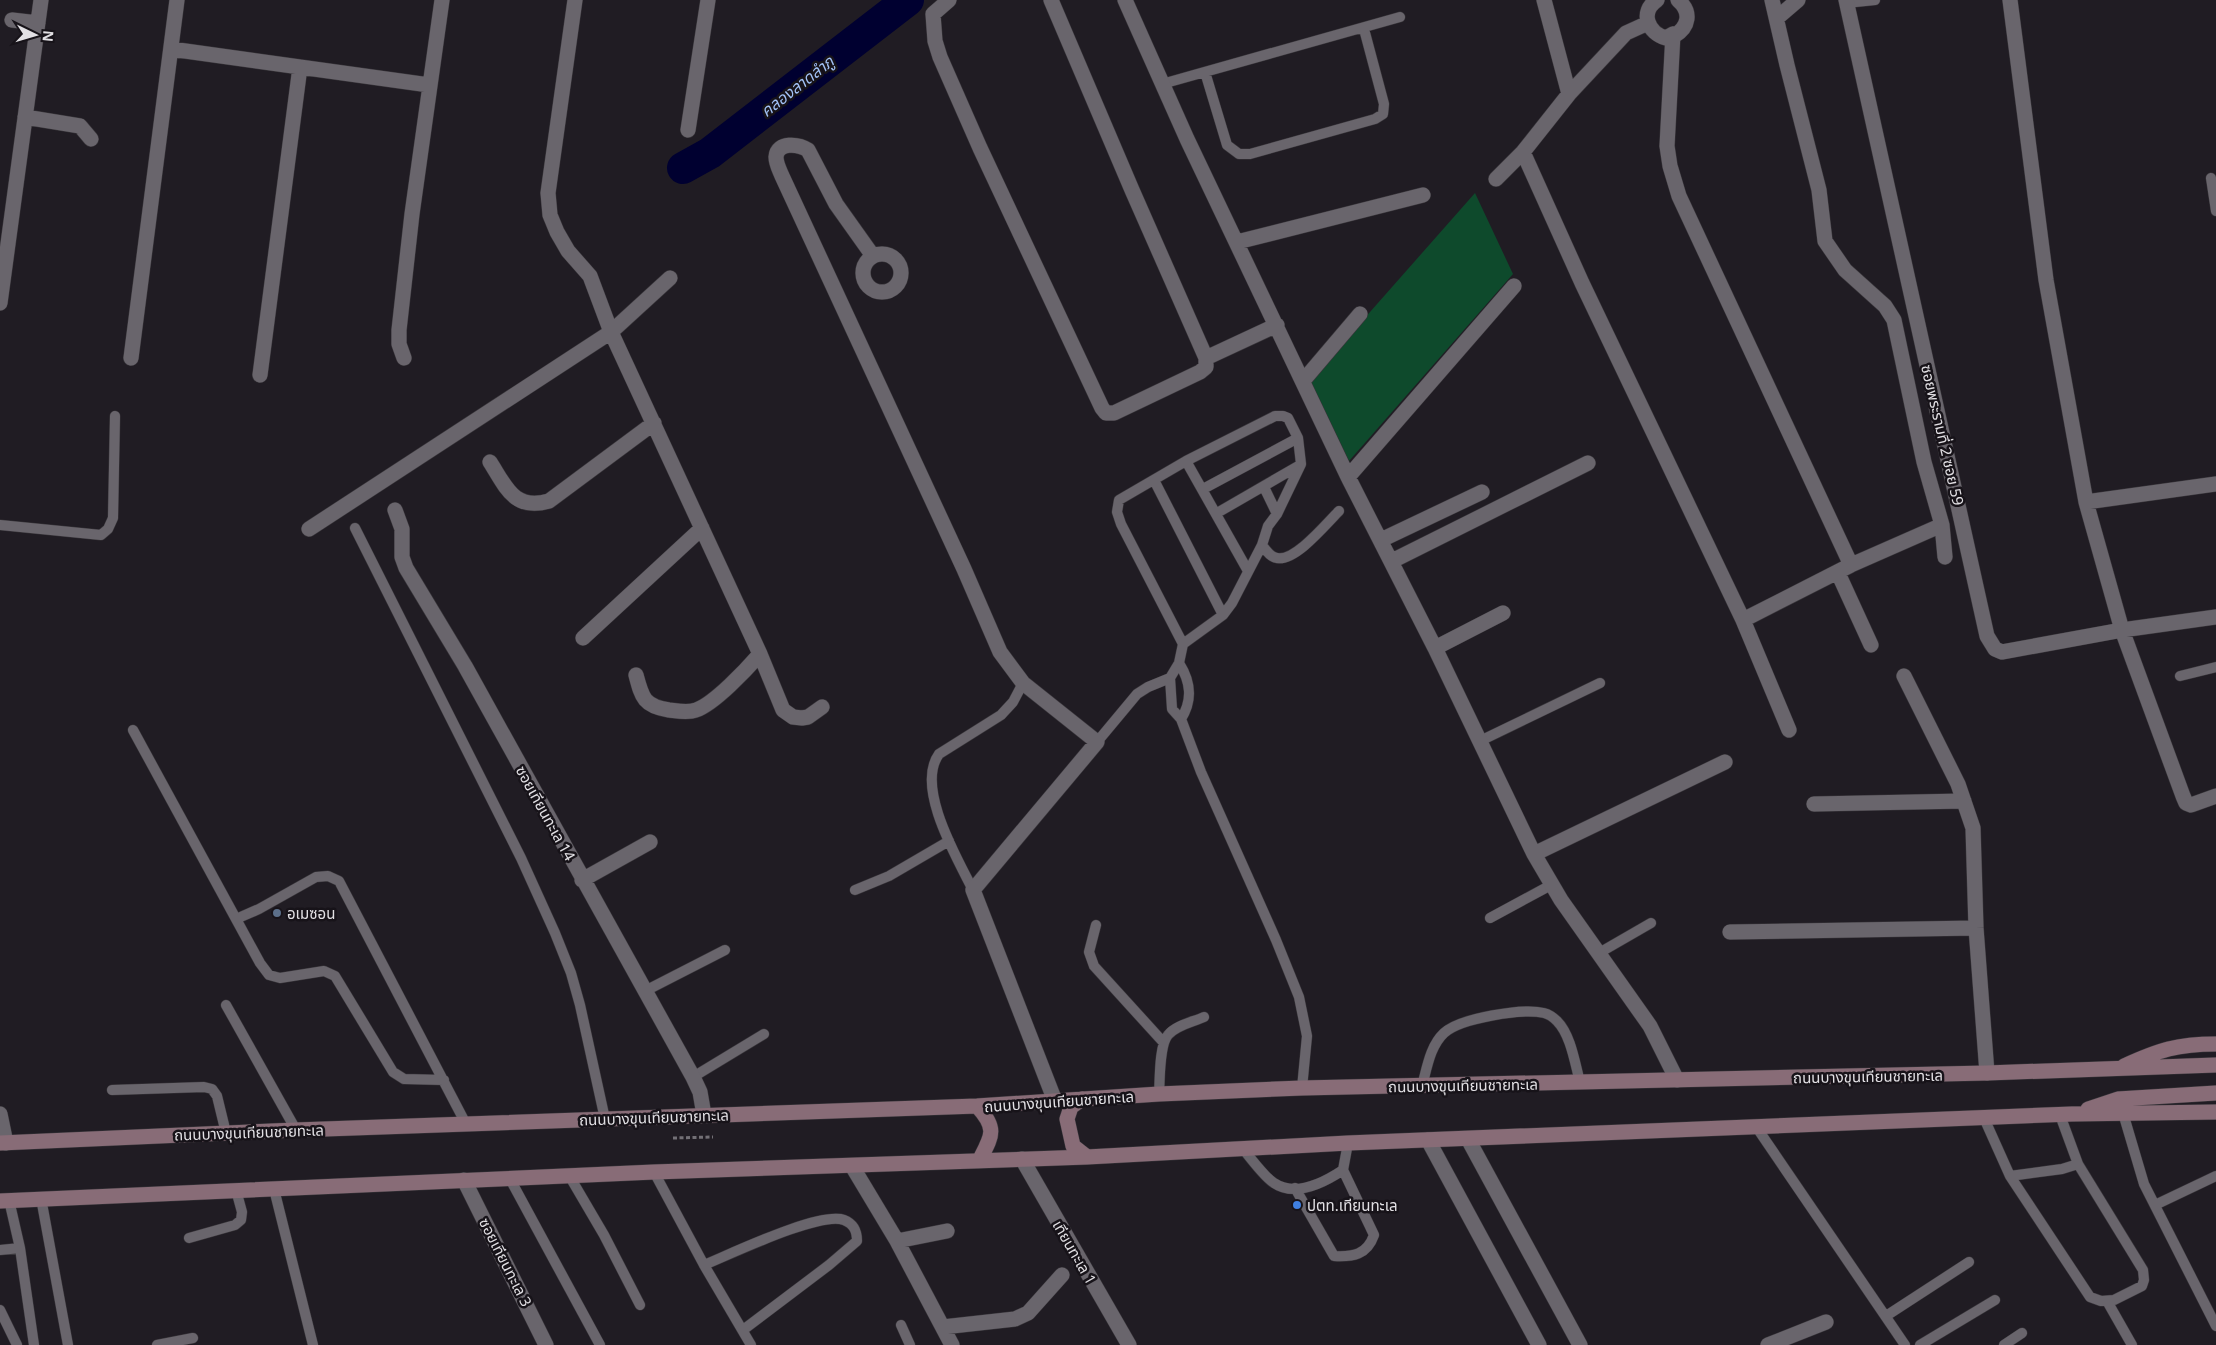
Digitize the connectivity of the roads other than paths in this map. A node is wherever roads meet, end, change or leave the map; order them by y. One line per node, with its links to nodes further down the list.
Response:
1 (41, 0): 20 (street)
2 (177, 0): 24 (street)
3 (442, 0): 28 (street)
4 (575, 0): 45 (street)
5 (708, 0): 31 (street)
6 (950, 0): 48 (street)
7 (1052, 0): 48 (street)
8 (1124, 0): 27 (street)
9 (1544, 0): 29 (street)
10 (1657, 0): 21 (street)
11 (1678, 0): 23 (street)
12 (1772, 0): 18 (street)
13 (1798, 0): 18 (street)
14 (1876, 0): 16 (lane)
15 (2010, 0): 64 (street)
16 (1846, 2): 84 (street, ซอยพระรามที่ 2 ซอย 59)
17 (1400, 17): 22 (lane)
18 (1777, 18): 70 (street)
19 (12, 20): 20 (street)
20 (38, 23): 30 (street)
21 (1648, 24): 23 (street); 29 (street)
22 (1364, 29): 26 (lane); 26 (lane)
23 (1673, 34): 78 (street)
24 (171, 49): 25 (street); 46 (street)
25 (300, 67): 28 (street); 49 (street)
26 (1205, 72): 27 (lane)
27 (1162, 84): 38 (street)
28 (429, 85): 47 (street)
29 (1569, 94): 33 (street)
30 (25, 116): 32 (street); 42 (street)
31 (688, 130)
32 (91, 139)
33 (1523, 152): 35 (street); 83 (street)
34 (2211, 178): 37 (lane)
35 (1496, 179)
36 (1423, 195): 38 (street)
37 (2216, 211)
38 (1236, 242): 44 (street)
39 (873, 256): 96 (street)
40 (670, 278): 45 (street)
41 (1514, 286): 58 (street)
42 (0, 303)
43 (1360, 314): 50 (street)
44 (1277, 325): 48 (street); 50 (street)
45 (610, 332): 52 (street); 73 (street)
46 (131, 358)
47 (404, 358)
48 (1206, 358)
49 (260, 375)
50 (1302, 381): 58 (street)
51 (115, 416): 69 (lane)
52 (654, 423): 54 (street); 72 (street)
53 (1298, 438): 55 (lane); 57 (lane); 62 (lane)
54 (490, 462)
55 (1186, 462): 59 (lane); 62 (lane)
56 (1588, 463): 77 (street)
57 (1301, 464): 61 (lane); 68 (lane)
58 (1348, 477): 74 (street)
59 (1154, 480): 81 (lane); 86 (lane)
60 (2216, 484): 64 (street)
61 (1264, 487): 67 (lane); 68 (lane)
62 (1203, 489): 67 (lane)
63 (1482, 492): 74 (street)
64 (2086, 502): 84 (street)
65 (395, 510): 111 (street, ซอยเทียนทะเล 14)
66 (1339, 511): 75 (lane)
67 (1216, 513): 79 (lane)
68 (1278, 514): 75 (lane)
69 (0, 525)
70 (1942, 525): 76 (street); 78 (street)
71 (355, 528): 150 (lane)
72 (702, 528): 85 (street); 89 (street)
73 (309, 529)
74 (1381, 540): 77 (street)
75 (1262, 545): 79 (lane)
76 (1945, 557)
77 (1392, 561): 88 (street)
78 (1844, 569): 83 (street); 87 (street)
79 (1248, 571): 81 (lane)
80 (1503, 613): 88 (street)
81 (1222, 615): 86 (lane)
82 (2216, 617): 84 (street, ซอยพระรามที่ 2 ซอย 59)
83 (1743, 620): 101 (street)
84 (2122, 630): 105 (street)
85 (583, 638)
86 (1183, 644): 90 (lane)
87 (1871, 645)
88 (1435, 648): 102 (street)
89 (760, 654): 92 (street); 98 (street)
90 (1179, 663): 95 (lane); 99 (lane)
91 (2216, 667): 94 (lane)
92 (636, 675)
93 (1904, 676): 106 (street)
94 (2180, 676)
95 (1170, 678): 99 (lane); 103 (lane)
96 (1023, 683): 103 (street); 108 (lane)
97 (1600, 683): 102 (lane)
98 (822, 707)
99 (1181, 719): 137 (lane)
100 (133, 730): 116 (lane)
101 (1789, 730)
102 (1480, 741): 110 (street)
103 (1097, 742): 114 (street)
104 (1725, 762): 110 (street)
105 (2216, 796)
106 (1964, 801): 107 (street); 119 (street)
107 (1814, 804)
108 (949, 841): 113 (lane); 114 (lane)
109 (650, 842): 111 (street)
110 (1534, 854): 112 (street)
111 (582, 880): 123 (street, ซอยเทียนทะเล 14)
112 (1552, 885): 115 (lane); 122 (street)
113 (855, 890)
114 (972, 890): 142 (street)
115 (1490, 918)
116 (236, 919): 133 (lane); 133 (lane)
117 (1651, 923): 122 (lane)
118 (1096, 925): 127 (lane)
119 (1976, 928): 120 (street); 131 (street)
120 (1730, 932)
121 (724, 950): 123 (lane)
122 (1599, 953): 134 (street)
123 (645, 991): 132 (street, ซอยเทียนทะเล 14)
124 (226, 1005): 153 (lane)
125 (1204, 1018): 127 (lane)
126 (764, 1034): 132 (lane)
127 (1164, 1044): 140 (lane)
128 (2216, 1044): 130 (main road, ถนนบางขุนเทียนชายทะเล)
129 (2216, 1065): 130 (main road, ถนนบางขุนเทียนชายทะเล)
130 (2118, 1068): 131 (main road, ถนนบางขุนเทียนชายทะเล)
131 (1987, 1074): 134 (main road, ถนนบางขุนเทียนชายทะเล)
132 (693, 1077): 148 (street, ซอยเทียนทะเล 14)
133 (444, 1080): 151 (lane)
134 (1677, 1080): 135 (main road, ถนนบางขุนเทียนชายทะเล)
135 (1580, 1082): 136 (main road, ถนนบางขุนเทียนชายทะเล); 136 (lane)
136 (1422, 1086): 137 (main road, ถนนบางขุนเทียนชายทะเล)
137 (1302, 1088): 140 (main road, ถนนบางขุนเทียนชายทะเล)
138 (112, 1090): 154 (lane)
139 (2216, 1093): 147 (main road)
140 (1159, 1094): 141 (main road, ถนนบางขุนเทียนชายทะเล)
141 (1082, 1099): 142 (main road, ถนนบางขุนเทียนชายทะเล); 160 (main road)
142 (1055, 1101): 143 (main road, ถนนบางขุนเทียนชายทะเล)
143 (977, 1106): 148 (main road, ถนนบางขุนเทียนชายทะเล); 162 (main road)
144 (2216, 1112): 145 (main road)
145 (2124, 1113): 147 (main road); 177 (lane)
146 (0, 1114): 157 (street)
147 (2066, 1114): 149 (main road); 163 (lane)
148 (704, 1115): 150 (main road, ถนนบางขุนเทียนชายทะเล)
149 (1984, 1118): 152 (main road); 167 (lane)
150 (604, 1119): 151 (main road, ถนนบางขุนเทียนชายทะเล)
151 (466, 1124): 153 (main road, ถนนบางขุนเทียนชายทะเล)
152 (1756, 1128): 155 (main road); 190 (lane)
153 (296, 1130): 154 (main road, ถนนบางขุนเทียนชายทะเล)
154 (226, 1133): 157 (main road, ถนนบางขุนเทียนชายทะเล)
155 (1468, 1139): 156 (main road); 210 (street)
156 (1428, 1140): 158 (main road); 209 (street)
157 (3, 1143)
158 (1348, 1143): 159 (main road); 165 (lane)
159 (1242, 1148): 160 (main road); 172 (lane)
160 (1087, 1157): 161 (main road)
161 (1022, 1159): 162 (main road); 208 (street, เทียนทะเล 1)
162 (979, 1161): 164 (main road)
163 (2078, 1164): 167 (lane); 187 (lane)
164 (852, 1166): 166 (main road); 180 (street)
165 (1343, 1170): 172 (lane); 172 (lane)
166 (654, 1172): 169 (main road); 184 (lane)
167 (2010, 1176): 187 (lane)
168 (2216, 1176): 177 (lane)
169 (570, 1177): 170 (main road); 188 (lane)
170 (510, 1179): 171 (main road); 204 (lane)
171 (464, 1180): 173 (main road); 203 (street, ซอยเทียนทะเล 3)
172 (1295, 1188)
173 (274, 1189): 174 (main road); 202 (lane)
174 (236, 1190): 175 (main road); 179 (lane)
175 (41, 1198): 176 (main road); 200 (lane)
176 (5, 1200): 181 (lane)
177 (2155, 1205): 193 (lane)
178 (947, 1231): 180 (street)
179 (189, 1238)
180 (897, 1240): 194 (street)
181 (20, 1248): 182 (lane); 199 (lane)
182 (0, 1250)
183 (1969, 1262): 190 (lane)
184 (704, 1265): 195 (lane); 195 (lane)
185 (1062, 1275): 194 (street)
186 (1994, 1300): 213 (lane)
187 (2107, 1301): 215 (lane)
188 (640, 1304)
189 (0, 1310): 198 (lane)
190 (1886, 1316): 212 (lane)
191 (1826, 1322): 211 (street)
192 (901, 1325): 206 (lane)
193 (2216, 1326)
194 (943, 1327): 207 (street)
195 (743, 1330): 205 (lane)
196 (2022, 1333): 214 (lane)
197 (193, 1338): 201 (lane)
198 (17, 1345)
199 (34, 1345)
200 (68, 1345)
201 (157, 1345)
202 (312, 1345)
203 (546, 1345)
204 (600, 1345)
205 (752, 1345)
206 (910, 1345)
207 (952, 1345)
208 (1129, 1345)
209 (1538, 1345)
210 (1580, 1345)
211 (1768, 1345)
212 (1905, 1345)
213 (1920, 1345)
214 (2004, 1345)
215 (2132, 1345)

